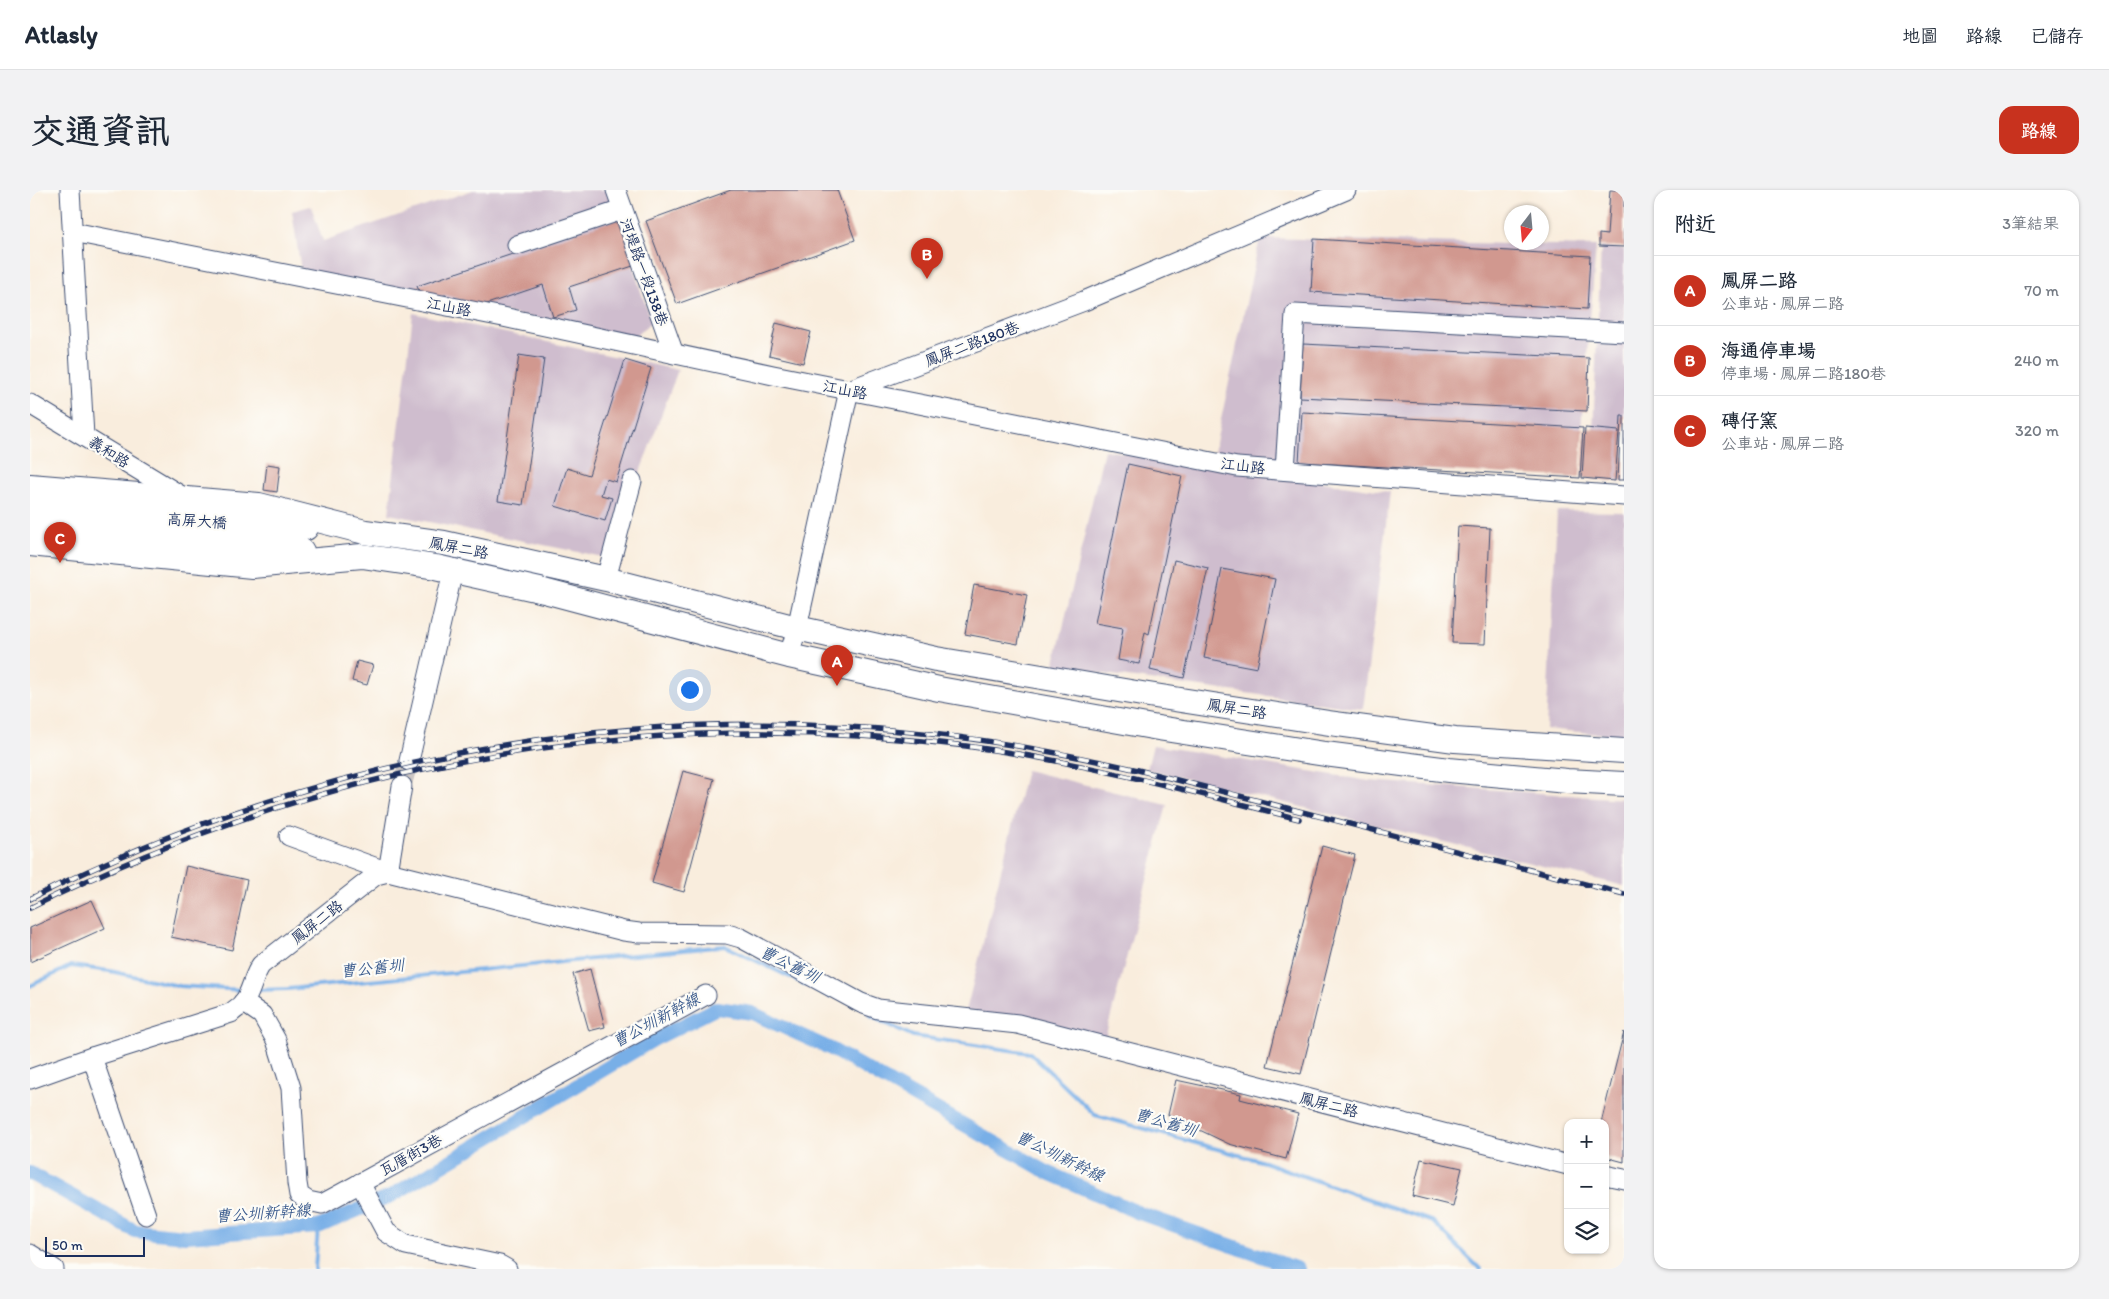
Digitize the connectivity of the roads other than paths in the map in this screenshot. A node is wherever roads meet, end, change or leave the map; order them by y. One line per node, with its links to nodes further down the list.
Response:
1 (70, 190): 5 (street)
2 (616, 190): 4 (street, 河堤路一段138巷)
3 (1346, 190): 9 (street, 鳳屏二路180巷)
4 (622, 210): 6 (street); 8 (street, 河堤路一段138巷)
5 (73, 232): 8 (street, 江山路); 11 (street)
6 (517, 245)
7 (1624, 332): 12 (street)
8 (674, 354): 9 (street, 江山路)
9 (849, 390): 12 (street, 江山路); 24 (street)
10 (30, 404): 11 (street, 義和路)
11 (84, 436): 16 (street, 義和路)
12 (1285, 470): 15 (street, 江山路)
13 (632, 481): 23 (street)
14 (30, 486): 16 (main road, 鳳屏二路)
15 (1624, 496)
16 (188, 500): 19 (main road, 鳳屏二路)
17 (30, 508): 19 (main road, 高屏大橋)
18 (30, 526): 21 (main road, 高屏大橋)
19 (365, 532): 23 (main road, 鳳屏二路)
20 (30, 544): 21 (main road, 鳳屏二路)
21 (362, 556): 22 (main road, 鳳屏二路)
22 (453, 571): 25 (main road, 鳳屏二路); 29 (street)
23 (606, 579): 24 (main road, 鳳屏二路)
24 (797, 628): 25 (street); 26 (main road, 鳳屏二路)
25 (789, 656): 27 (main road, 鳳屏二路)
26 (1176, 699): 27 (main road); 28 (main road, 鳳屏二路)
27 (1168, 730): 30 (main road, 鳳屏二路)
28 (1624, 751)
29 (408, 761)
30 (1624, 784)
31 (402, 786): 33 (street)
32 (289, 836): 33 (street)
33 (388, 872): 35 (street, 鳳屏二路); 38 (street, 鳳屏二路)
34 (706, 995): 41 (street, 瓦厝街3巷)
35 (246, 998): 36 (street); 41 (street, 瓦厝街3巷)
36 (92, 1057): 37 (street); 42 (street)
37 (30, 1080)
38 (1564, 1164)
39 (1609, 1176): 40 (street)
40 (1624, 1180)
41 (362, 1187): 45 (street)
42 (146, 1215)
43 (30, 1254): 44 (street)
44 (54, 1269)
45 (507, 1269)

